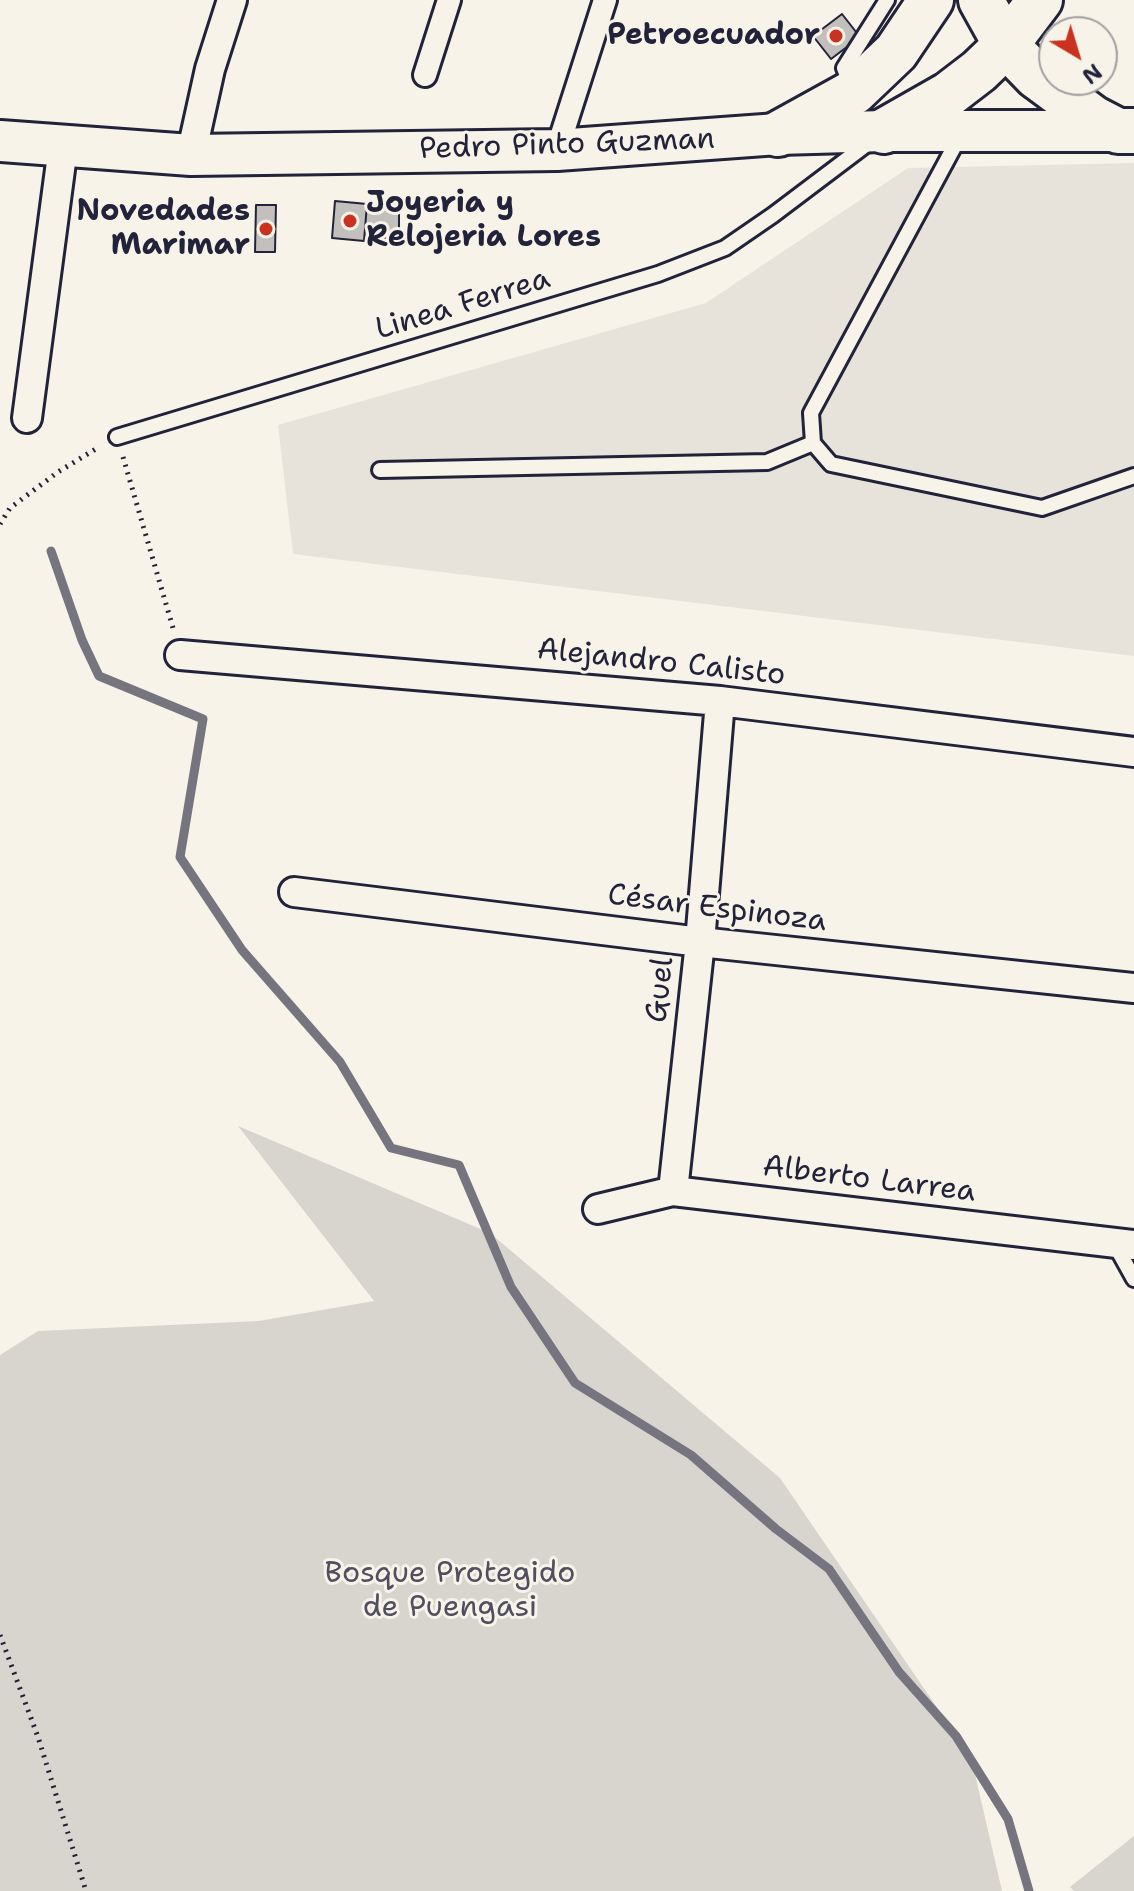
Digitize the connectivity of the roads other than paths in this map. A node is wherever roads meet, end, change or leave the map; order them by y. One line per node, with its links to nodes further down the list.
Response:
1 (232, 0): 20 (street)
2 (449, 0): 9 (street)
3 (605, 0): 19 (street)
4 (887, 0): 11 (lane)
5 (931, 0): 11 (main road)
6 (981, 0): 8 (main road)
7 (1040, 0): 8 (main road)
8 (1006, 45): 10 (main road); 14 (main road)
9 (425, 75)
10 (1038, 77)
11 (854, 92): 16 (main road)
12 (1073, 96): 15 (main road)
13 (963, 130): 14 (main road, Pedro Pinto Guzman); 15 (main road, Pedro Pinto Guzman); 23 (lane)
14 (884, 131): 16 (main road, Pedro Pinto Guzman); 22 (lane, Linea Ferrea)
15 (1126, 131)
16 (778, 134): 19 (main road, Pedro Pinto Guzman)
17 (0, 141): 18 (main road, Pedro Pinto Guzman)
18 (63, 147): 20 (main road, Pedro Pinto Guzman); 21 (street)
19 (557, 150): 20 (main road, Pedro Pinto Guzman)
20 (191, 155)
21 (27, 418)
22 (117, 437)
23 (813, 443): 24 (lane); 25 (lane)
24 (380, 470)
25 (1134, 476)
26 (180, 655): 27 (street, Alejandro Calisto)
27 (720, 701): 28 (street, Alejandro Calisto); 30 (street, Guel)
28 (1134, 752)
29 (294, 892): 30 (street, César Espinoza)
30 (700, 942): 31 (street, César Espinoza); 32 (street, Guel)
31 (1134, 988)
32 (673, 1191): 33 (street, Alberto Larrea); 34 (street, Alberto Larrea)
33 (598, 1209)
34 (1124, 1244): 35 (lane)
35 (1134, 1279)

